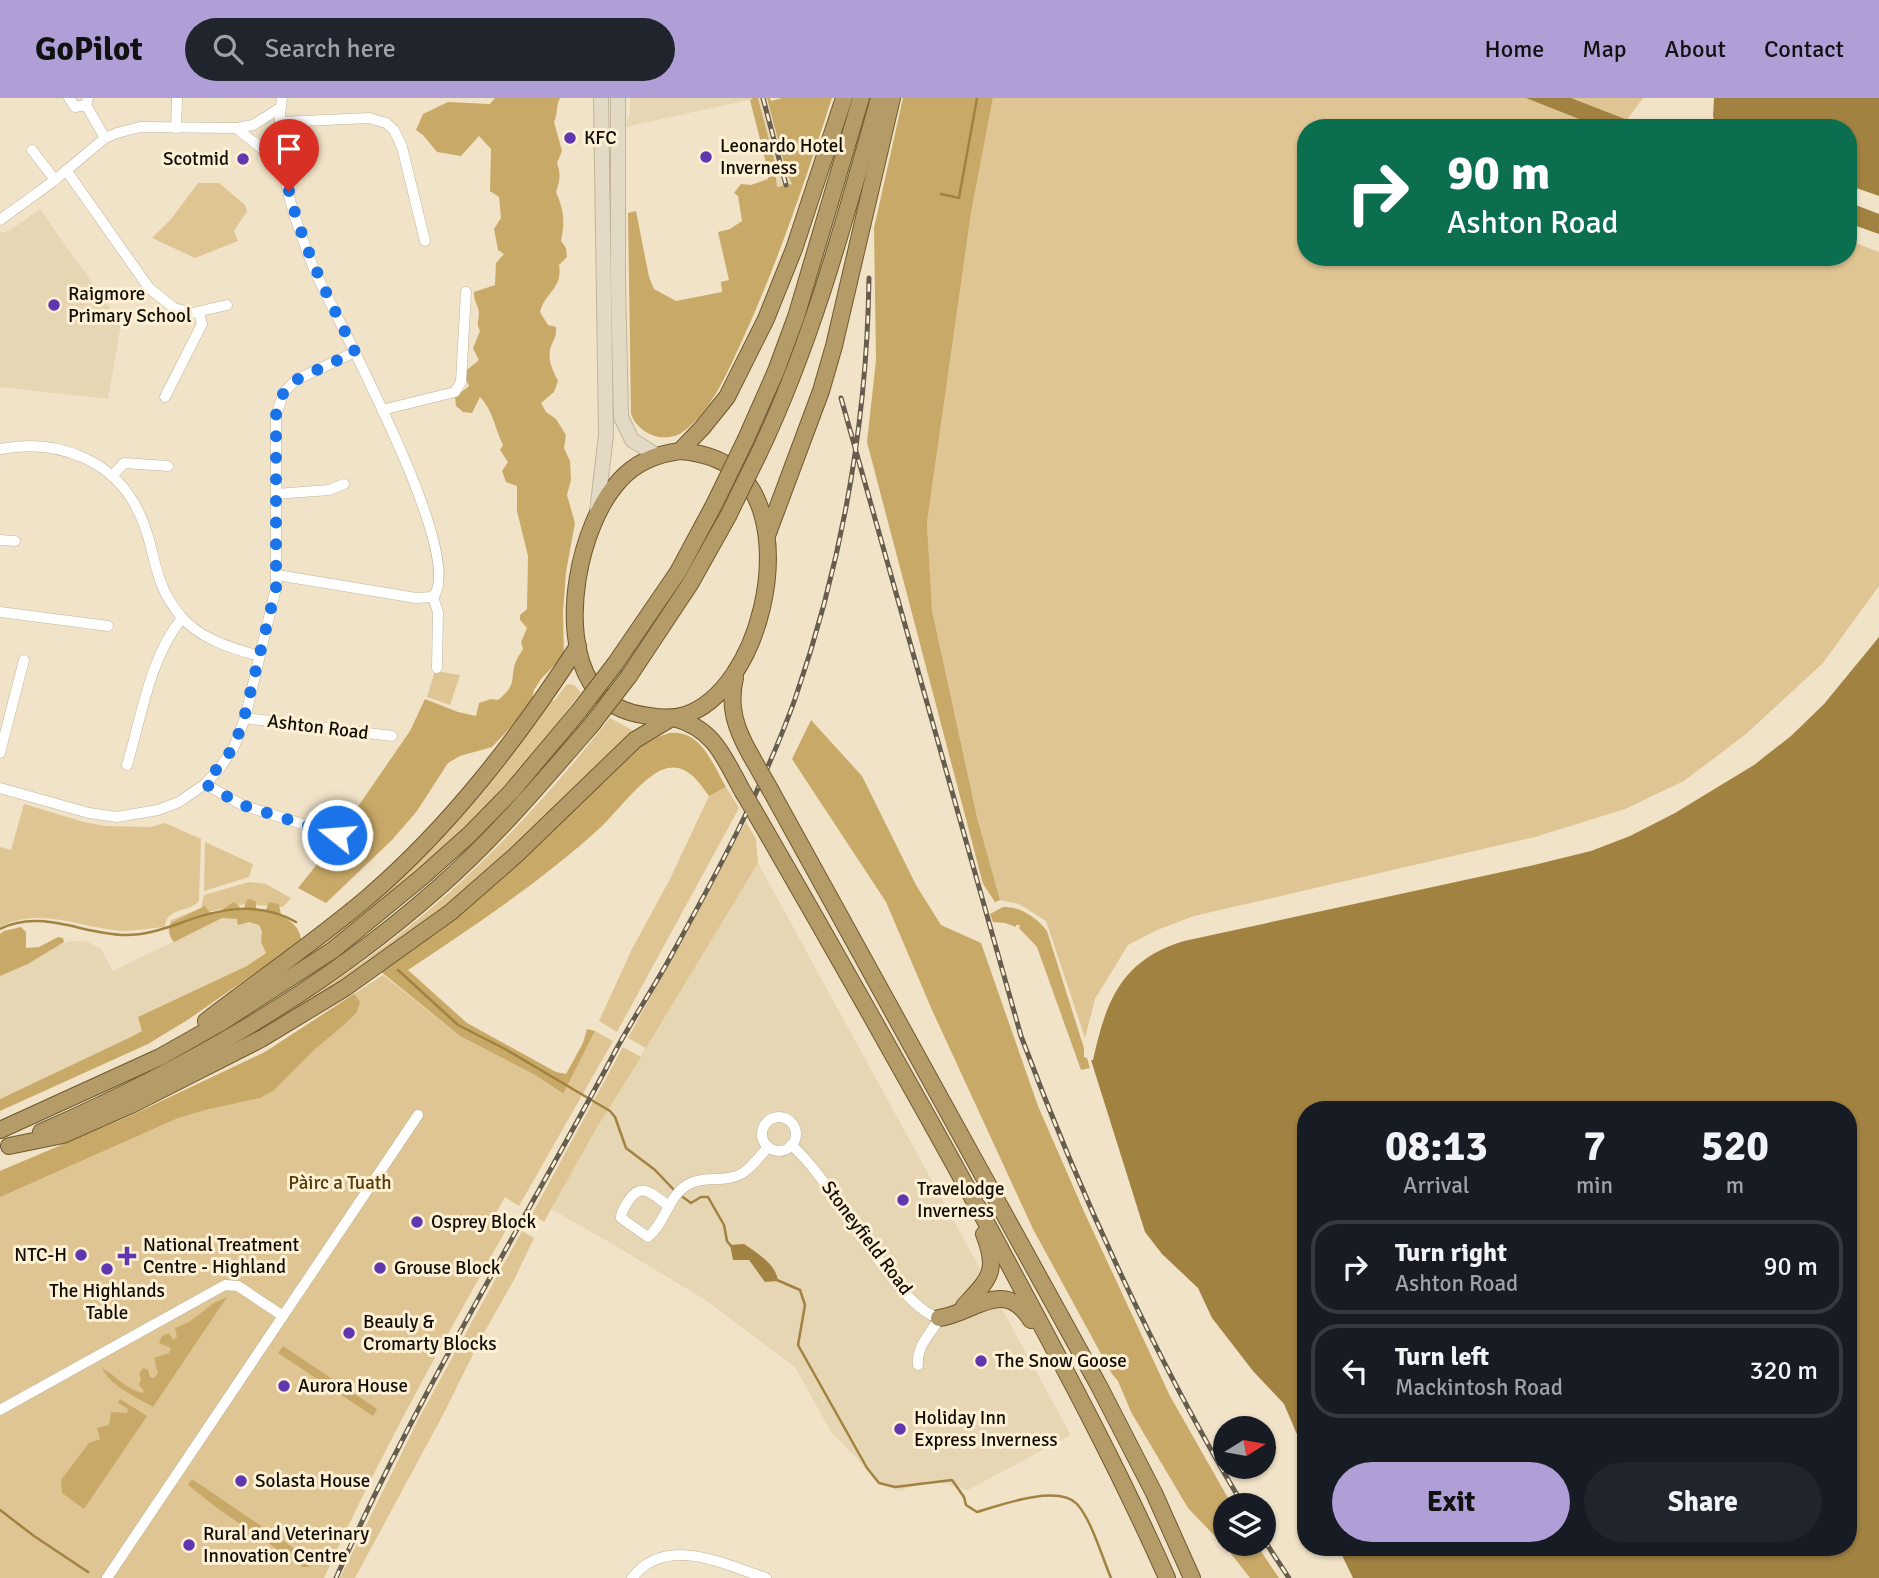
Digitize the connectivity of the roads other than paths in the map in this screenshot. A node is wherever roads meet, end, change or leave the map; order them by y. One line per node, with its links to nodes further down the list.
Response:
1 (69, 98): 9 (street)
2 (177, 98): 12 (street)
3 (601, 98): 34 (main road)
4 (618, 98): 29 (main road)
5 (844, 98): 28 (highway)
6 (861, 98): 56 (highway, bridge)
7 (879, 98): 63 (highway, bridge)
8 (892, 98): 35 (highway)
9 (87, 101): 14 (street)
10 (281, 103): 11 (street); 13 (street)
11 (280, 122): 16 (street); 20 (street)
12 (176, 128): 13 (street); 14 (street)
13 (236, 128): 16 (street)
14 (105, 138): 17 (street)
15 (32, 149): 18 (street)
16 (284, 166): 24 (street)
17 (66, 170): 18 (street); 23 (street)
18 (55, 180): 19 (street)
19 (0, 220)
20 (425, 241)
21 (466, 292): 26 (street)
22 (227, 305): 23 (street)
23 (199, 313): 25 (street)
24 (355, 352): 26 (street); 33 (street, Ashton Road)
25 (165, 397)
26 (382, 410): 39 (street)
27 (0, 449): 31 (street)
28 (680, 451): 29 (highway); 35 (highway)
29 (656, 455): 34 (highway)
30 (168, 466): 31 (street)
31 (112, 476): 41 (street)
32 (344, 484): 33 (street)
33 (276, 494): 38 (street, Ashton Road)
34 (595, 520): 43 (highway)
35 (767, 535): 47 (highway)
36 (0, 540): 37 (street)
37 (15, 541)
38 (276, 575): 39 (street); 44 (street, Ashton Road)
39 (433, 597): 46 (street)
40 (0, 611): 42 (street)
41 (182, 618): 44 (street); 52 (street)
42 (108, 626)
43 (578, 646): 49 (highway); 56 (highway)
44 (259, 656): 48 (street, Ashton Road)
45 (24, 660): 51 (street)
46 (437, 668)
47 (738, 669): 49 (highway); 76 (highway, bridge)
48 (244, 718): 50 (street, Ashton Road); 53 (street, Ashton Road)
49 (672, 718): 63 (highway); 64 (highway, bridge)
50 (392, 736)
51 (0, 753)
52 (127, 765)
53 (205, 784): 54 (street, Ashton Road); 55 (street)
54 (0, 788)
55 (337, 835)
56 (160, 1056): 60 (highway)
57 (418, 1115): 67 (street)
58 (755, 1115): 59 (street)
59 (766, 1122): 61 (street); 62 (street)
60 (0, 1130)
61 (791, 1145): 62 (street); 68 (street, Stoneyfield Road)
62 (768, 1147): 65 (street)
63 (4, 1148)
64 (954, 1164): 66 (highway); 70 (highway)
65 (675, 1197): 65 (street)
66 (961, 1311): 68 (highway); 70 (highway)
67 (283, 1316): 71 (street); 72 (street)
68 (939, 1318): 69 (street)
69 (918, 1365)
70 (1077, 1393): 75 (highway)
71 (0, 1410)
72 (107, 1578)
73 (632, 1578): 74 (street)
74 (766, 1578)
75 (1167, 1578)
76 (1192, 1578)

